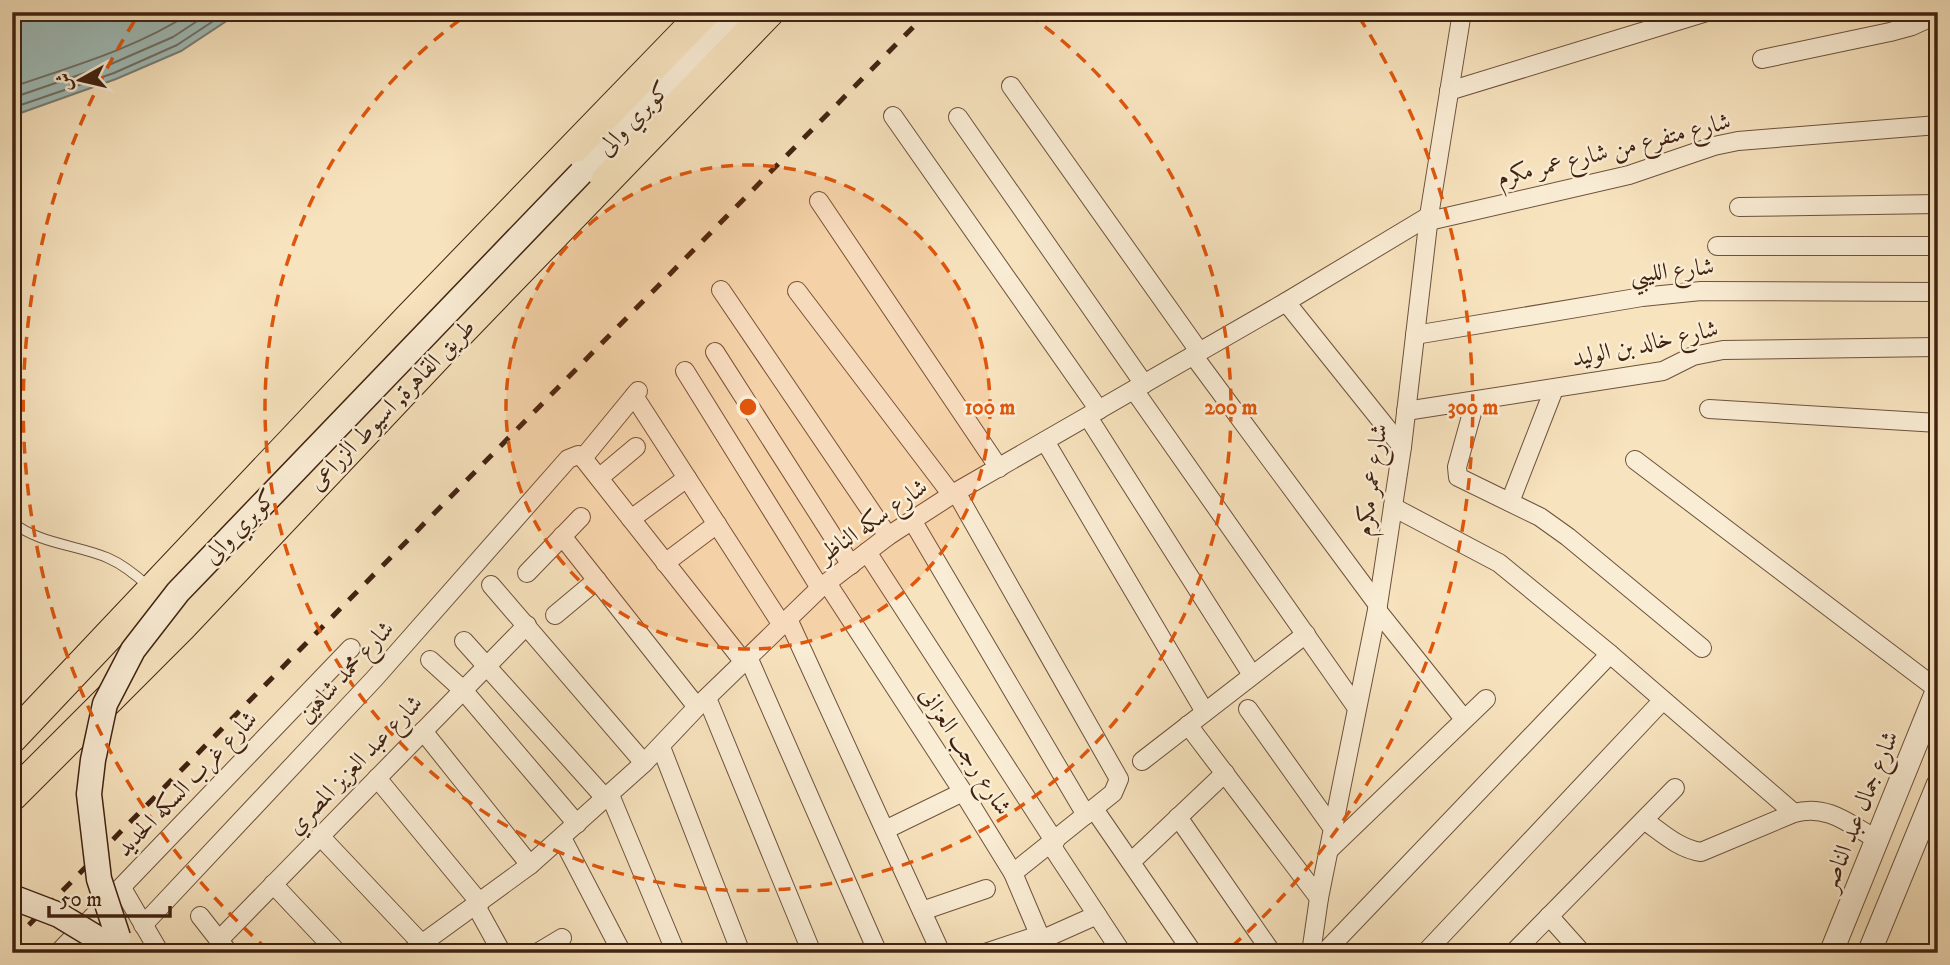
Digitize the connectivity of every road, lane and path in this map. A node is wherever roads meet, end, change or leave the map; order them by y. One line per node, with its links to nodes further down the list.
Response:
1 (705, 12): 17 (highway, طريق القاهرة, اسيوط الزراعى)
2 (736, 12): 128 (main road, كوبري والى, bridge)
3 (769, 12): 88 (highway, طريق القاهرة, اسيوط الزراعى)
4 (1462, 12): 9 (street, شارع عمر مكرم)
5 (1707, 12): 9 (street)
6 (1938, 14): 7 (street)
7 (1762, 59)
8 (1011, 86): 27 (street)
9 (1449, 91): 16 (street, شارع عمر مكرم)
10 (892, 116): 34 (street)
11 (958, 117): 29 (street)
12 (1938, 125): 16 (street, شارع متفرع من شارع عمر مكرم)
13 (819, 201): 41 (street)
14 (1938, 204): 15 (street)
15 (1739, 207)
16 (1429, 218): 23 (street, شارع سكه الناظر); 24 (street, شارع عمر مكرم)
17 (479, 246): 61 (highway, طريق القاهرة, اسيوط الزراعى); 128 (main road, كوبري والى, bridge)
18 (1717, 246): 19 (street)
19 (1938, 246)
20 (721, 290): 53 (street)
21 (797, 291): 44 (street)
22 (1938, 292): 24 (street, شارع الليبي)
23 (1286, 302): 27 (street, شارع سكه الناظر); 38 (street)
24 (1415, 335): 33 (street, شارع عمر مكرم)
25 (1938, 347): 30 (street, شارع خالد بن الوليد)
26 (715, 352): 56 (street)
27 (1196, 353): 29 (street, شارع سكه الناظر); 62 (street)
28 (685, 370): 60 (street, شارع رجب العزانى)
29 (1139, 387): 34 (street, شارع سكه الناظر); 66 (street)
30 (1554, 389): 31 (street, شارع خالد بن الوليد); 45 (street)
31 (1475, 402): 33 (street, شارع خالد بن الوليد); 45 (street)
32 (1709, 409): 35 (street)
33 (1406, 411): 38 (street, شارع عمر مكرم)
34 (1094, 413): 36 (street, شارع سكه الناظر); 74 (street)
35 (1938, 423)
36 (1045, 441): 41 (street, شارع سكه الناظر); 82 (street)
37 (636, 447): 42 (street)
38 (1402, 447): 46 (street, شارع عمر مكرم)
39 (583, 458): 42 (street); 43 (street); 124 (street, شارع محمد شاهين)
40 (1635, 460): 75 (street)
41 (999, 468): 44 (street, شارع سكه الناظر)
42 (599, 478): 48 (street)
43 (687, 478): 48 (street); 51 (street)
44 (954, 493): 49 (street, شارع سكه الناظر); 98 (street)
45 (1510, 502): 69 (street)
46 (1393, 507): 62 (street, شارع عمر مكرم); 70 (street)
47 (581, 516): 52 (street)
48 (631, 519): 55 (street)
49 (912, 520): 53 (street, شارع سكه الناظر); 98 (street)
50 (12, 522): 61 (lane)
51 (717, 524): 55 (street); 64 (street)
52 (562, 536): 57 (street); 58 (street)
53 (888, 536): 54 (street, شارع سكه الناظر)
54 (867, 552): 56 (street, شارع سكه الناظر); 108 (street)
55 (665, 563): 71 (street)
56 (851, 565): 60 (street, شارع سكه الناظر)
57 (527, 573)
58 (597, 580): 63 (street); 79 (street)
59 (492, 585): 65 (street)
60 (824, 586): 64 (street, شارع سكه الناظر); 95 (street, شارع رجب العزانى)
61 (153, 590): 85 (highway, طريق القاهرة, اسيوط الزراعى)
62 (1378, 608): 80 (street, شارع عمر مكرم); 83 (street)
63 (555, 615)
64 (785, 622): 71 (street, شارع سكه الناظر); 103 (street)
65 (527, 625): 73 (street, شارع عبد العزيز المصري); 90 (street)
66 (1306, 634): 74 (street); 80 (street)
67 (464, 641): 73 (street)
68 (351, 648): 115 (street, شارع غرب السكه الحديد)
69 (1702, 648)
70 (1610, 654): 78 (street); 146 (street)
71 (745, 659): 79 (street, شارع سكه الناظر); 139 (street)
72 (430, 660): 76 (street)
73 (487, 666): 76 (street, شارع عبد العزيز المصري); 97 (street)
74 (1252, 676): 82 (street)
75 (1938, 689): 107 (street, شارع جمال عبد الناصر)
76 (463, 690): 86 (street, شارع عبد العزيز المصري); 102 (street)
77 (1486, 699): 83 (street)
78 (1663, 700): 99 (street); 147 (street)
79 (702, 702): 87 (street, شارع سكه الناظر); 138 (street)
80 (1357, 708): 104 (street, شارع عمر مكرم)
81 (1248, 709): 104 (street)
82 (1205, 712): 84 (street)
83 (1464, 719): 109 (street)
84 (1188, 725): 89 (street); 91 (street)
85 (20, 731): 88 (highway)
86 (423, 731): 92 (street, شارع عبد العزيز المصري); 111 (street)
87 (661, 747): 90 (street, شارع سكه الناظر); 137 (street)
88 (51, 757): 96 (highway, طريق القاهرة, اسيوط الزراعى)
89 (1143, 761)
90 (645, 763): 97 (street, شارع سكه الناظر)
91 (1224, 773): 100 (street); 118 (street)
92 (377, 778): 105 (street, شارع عبد العزيز المصري); 119 (street)
93 (1938, 785): 151 (street)
94 (1675, 788): 101 (street)
95 (963, 792): 103 (street); 112 (street, شارع رجب العزانى)
96 (12, 796)
97 (608, 797): 102 (street, شارع سكه الناظر); 136 (street)
98 (1090, 812): 108 (street); 110 (street)
99 (1794, 813): 101 (street); 107 (street)
100 (1178, 817): 110 (street); 144 (street)
101 (1644, 820): 123 (street)
102 (577, 824): 106 (street, شارع سكه الناظر)
103 (885, 830): 120 (street)
104 (1334, 830): 109 (street, شارع عمر مكرم)
105 (320, 836): 113 (street, شارع عبد العزيز المصري); 129 (street)
106 (562, 838): 111 (street, شارع سكه الناظر); 135 (street)
107 (1877, 839): 150 (street, شارع جمال عبد الناصر)
108 (1053, 843): 112 (street); 121 (street)
109 (1329, 850): 118 (street, شارع عمر مكرم)
110 (1130, 862): 143 (street)
111 (530, 865): 119 (street, شارع سكه الناظر)
112 (1013, 873): 126 (street, شارع رجب العزانى)
113 (273, 884): 127 (street, شارع عبد العزيز المصري); 132 (street)
114 (12, 885): 128 (main road)
115 (121, 888): 124 (street); 130 (street, شارع غرب السكه الحديد)
116 (986, 889): 120 (street)
117 (12, 897): 128 (main road, bridge)
118 (1319, 898): 145 (street, شارع عمر مكرم)
119 (478, 904): 129 (street, شارع سكه الناظر); 133 (street)
120 (922, 911): 140 (street)
121 (1097, 915): 126 (street); 142 (street)
122 (200, 916): 127 (street)
123 (1549, 916): 148 (street); 149 (street)
124 (143, 925): 131 (street)
125 (562, 938): 134 (street)
126 (1042, 942): 141 (street)
127 (224, 946)
128 (122, 949)
129 (416, 950)
130 (58, 953)
131 (160, 953)
132 (338, 953)
133 (502, 953)
134 (537, 953)
135 (622, 953)
136 (676, 953)
137 (741, 953)
138 (812, 953)
139 (878, 953)
140 (941, 953)
141 (985, 953)
142 (1122, 953)
143 (1193, 953)
144 (1272, 953)
145 (1311, 953)
146 (1324, 953)
147 (1425, 953)
148 (1513, 953)
149 (1582, 953)
150 (1831, 953)
151 (1869, 953)

